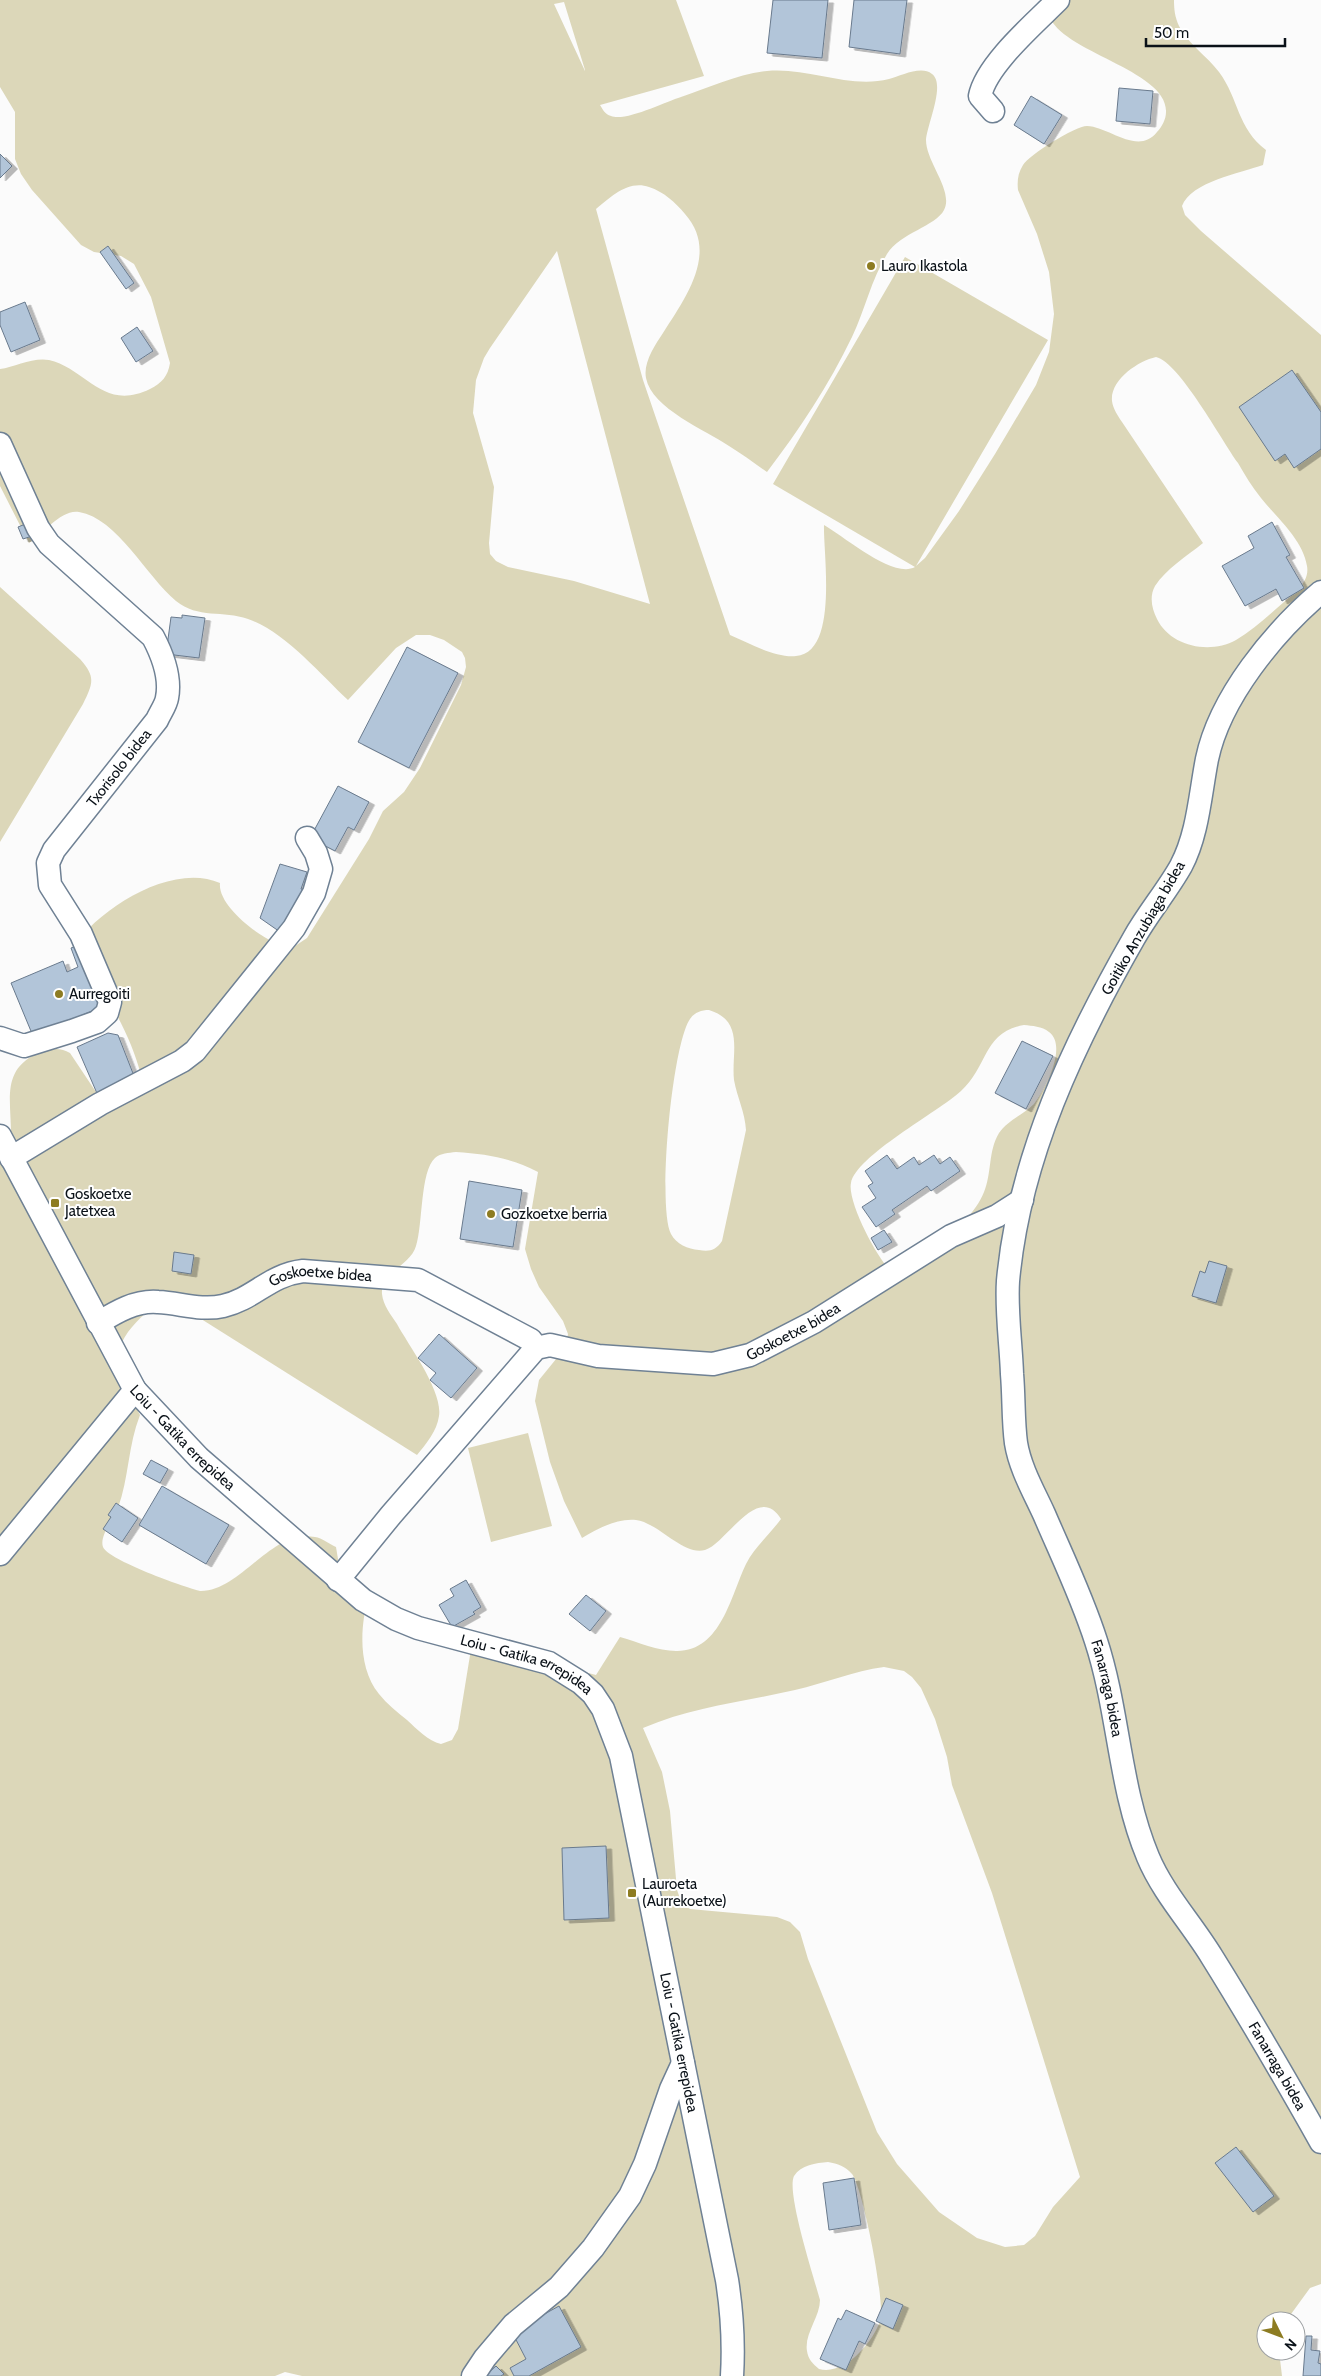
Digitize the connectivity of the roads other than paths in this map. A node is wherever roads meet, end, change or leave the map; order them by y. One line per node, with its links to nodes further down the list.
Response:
1 (1058, 0): 2 (street)
2 (993, 111)
3 (0, 444): 6 (street, Txorisolo bidea)
4 (1321, 592): 9 (street, Goitiko Anzubiaga bidea)
5 (307, 838): 8 (street)
6 (0, 1038)
7 (0, 1136): 8 (street, Loiu - Gatika errepidea)
8 (11, 1158): 10 (street, Loiu - Gatika errepidea)
9 (1022, 1200): 11 (street, Goskoetxe bidea); 16 (street, Fanarraga bidea)
10 (98, 1323): 11 (street, Goskoetxe bidea); 12 (street, Loiu - Gatika errepidea)
11 (536, 1348): 14 (street)
12 (135, 1390): 13 (street); 14 (street, Loiu - Gatika errepidea)
13 (0, 1554)
14 (338, 1580): 15 (street, Loiu - Gatika errepidea)
15 (682, 2063): 17 (street); 18 (street, Loiu - Gatika errepidea)
16 (1321, 2142)
17 (473, 2376)
18 (732, 2376)

